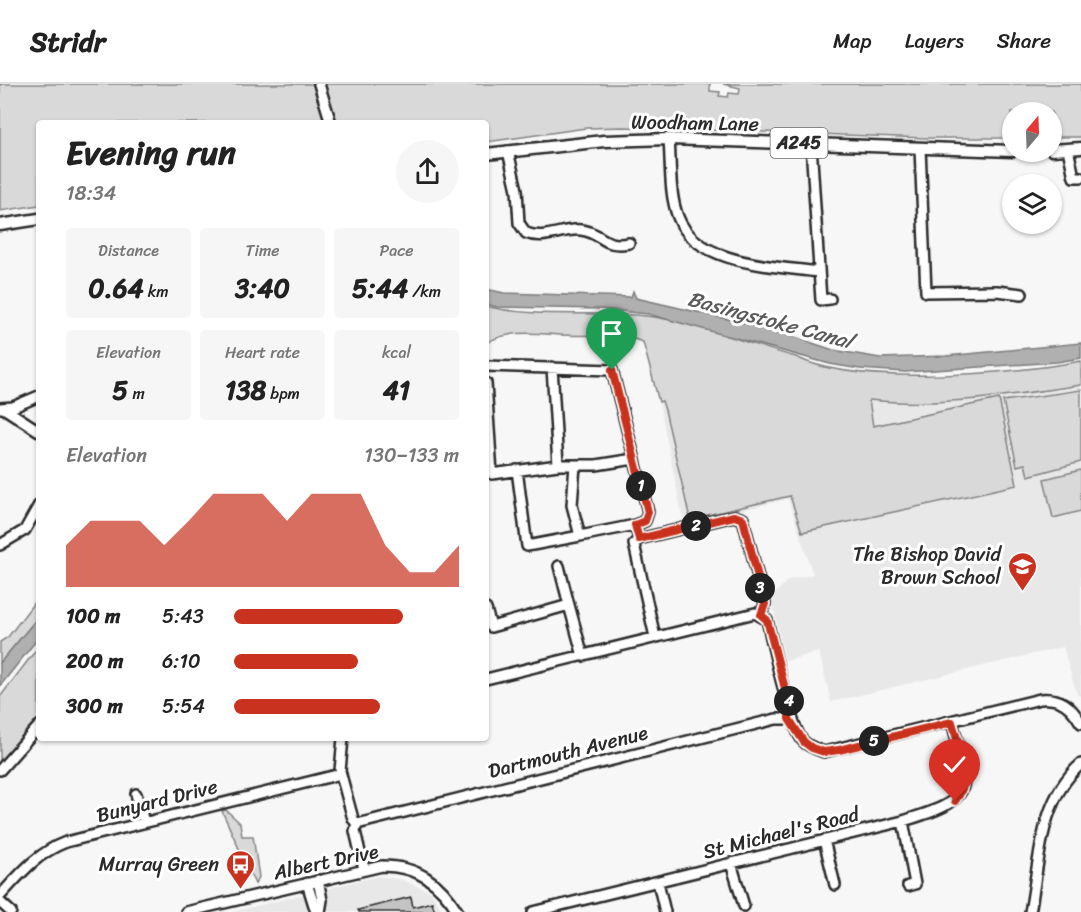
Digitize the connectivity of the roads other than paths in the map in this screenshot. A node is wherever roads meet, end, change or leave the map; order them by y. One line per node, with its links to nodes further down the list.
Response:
1 (319, 84): 2 (street)
2 (330, 120)
3 (669, 139): 4 (main road, Woodham Lane / A245); 10 (main road, Woodham Lane / A245); 16 (street)
4 (811, 144): 5 (main road, Woodham Lane / A245); 16 (street)
5 (920, 148): 9 (main road, Woodham Lane / A245); 17 (street)
6 (1081, 148): 8 (main road)
7 (1062, 149): 8 (main road)
8 (1068, 149): 12 (street)
9 (1002, 151)
10 (508, 152): 11 (main road, Woodham Lane / A245); 15 (street)
11 (489, 154)
12 (1081, 177)
13 (36, 219): 14 (main road)
14 (0, 225)
15 (629, 243)
16 (818, 272): 18 (street)
17 (1022, 294)
18 (831, 299)
19 (489, 366): 20 (street)
20 (552, 367): 25 (street); 26 (street)
21 (36, 397): 22 (street)
22 (2, 409): 24 (street)
23 (489, 428): 28 (street)
24 (36, 429)
25 (634, 459): 27 (street); 30 (street)
26 (558, 465): 27 (street); 28 (street)
27 (575, 465): 31 (street)
28 (517, 470): 31 (street)
29 (36, 511): 33 (street)
30 (635, 525): 31 (street); 32 (street)
31 (580, 536)
32 (639, 539): 36 (street); 38 (street)
33 (0, 544)
34 (559, 566): 35 (street)
35 (569, 605): 37 (street); 39 (street)
36 (761, 615): 38 (street); 42 (street)
37 (489, 620)
38 (655, 637): 39 (street)
39 (583, 656): 40 (street)
40 (489, 678)
41 (1078, 714): 43 (street); 44 (street)
42 (789, 719): 43 (street); 53 (street, Dartmouth Avenue)
43 (952, 722): 51 (street, St Michael's Road)
44 (1081, 723)
45 (36, 729): 48 (street)
46 (344, 741): 49 (street)
47 (1081, 765): 71 (street)
48 (0, 770)
49 (341, 772): 52 (street, Bunyard Drive); 53 (street)
50 (136, 794): 52 (street)
51 (903, 821): 54 (street, St Michael's Road); 61 (street)
52 (144, 822): 62 (street, Bunyard Drive)
53 (357, 824): 56 (street)
54 (824, 840): 55 (street, St Michael's Road); 60 (street)
55 (731, 863): 58 (street, St Michael's Road); 64 (street)
56 (364, 869): 57 (street, Albert Drive); 68 (street, Albert Drive)
57 (318, 880): 59 (street, Albert Drive); 67 (street)
58 (658, 882): 69 (street, St Michael's Road); 70 (street)
59 (307, 883): 66 (street, Albert Drive); 67 (street)
60 (836, 885)
61 (908, 886)
62 (0, 896)
63 (0, 902): 65 (street)
64 (744, 906)
65 (11, 912)
66 (186, 912)
67 (318, 912)
68 (458, 912)
69 (533, 912)
70 (665, 912)
71 (1030, 912)

